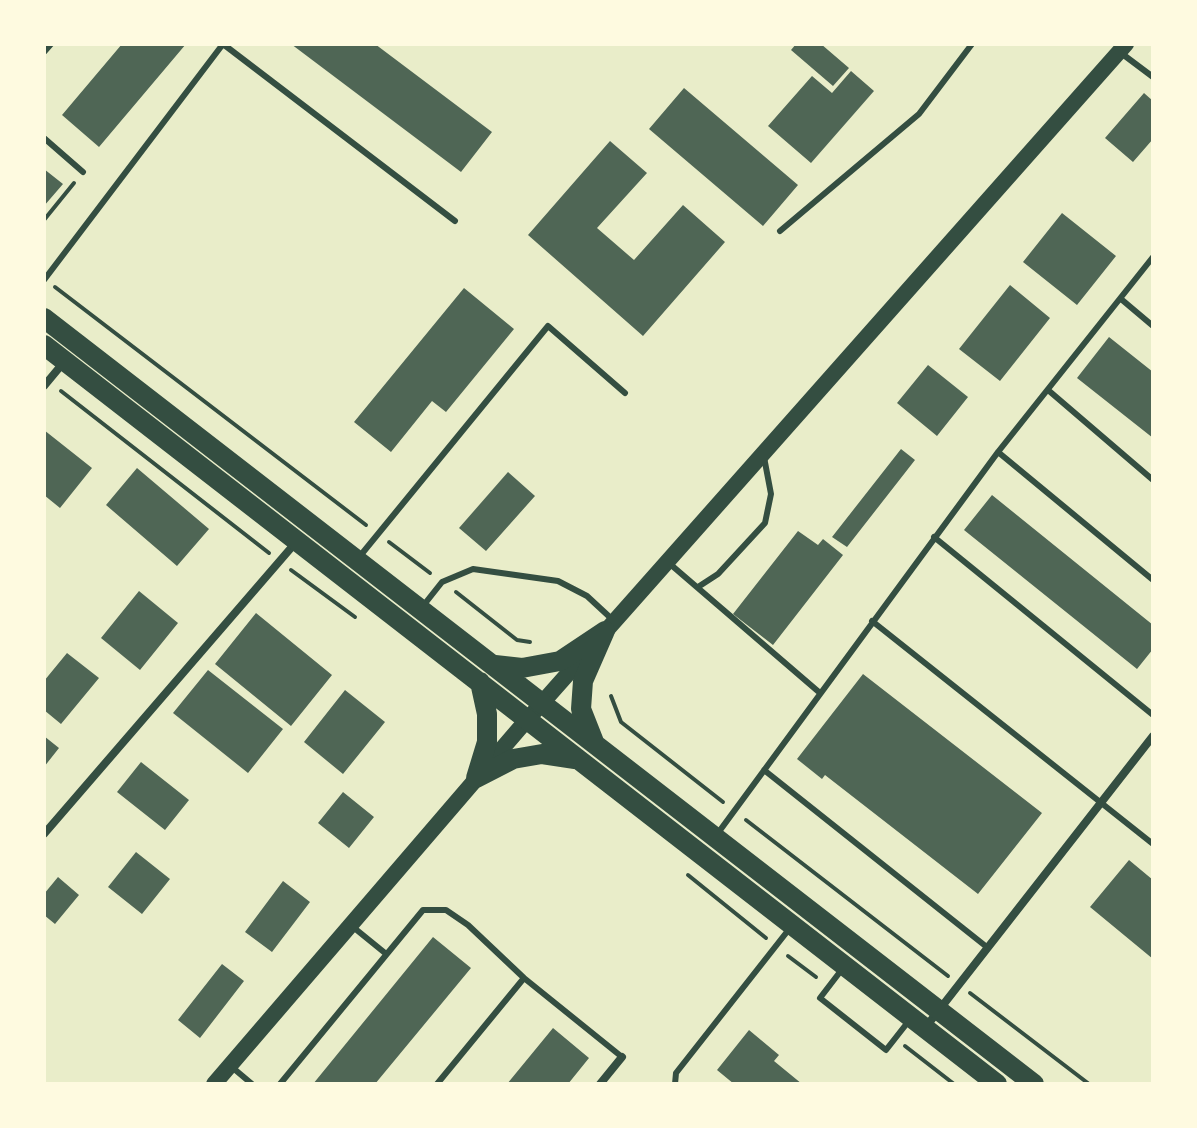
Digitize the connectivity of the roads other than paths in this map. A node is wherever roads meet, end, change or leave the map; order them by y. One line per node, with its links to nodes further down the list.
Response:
1 (51, 44): 4 (lane)
2 (972, 44): 9 (lane)
3 (1122, 48): 5 (lane); 21 (main road)
4 (44, 52)
5 (1153, 77)
6 (44, 138): 7 (lane)
7 (83, 172)
8 (455, 221): 11 (lane)
9 (780, 231)
10 (1153, 257): 12 (lane)
11 (44, 278)
12 (1121, 299): 14 (lane); 18 (lane)
13 (44, 318): 25 (main road)
14 (1153, 326)
15 (44, 345): 16 (main road)
16 (65, 361): 17 (street); 24 (main road)
17 (46, 384)
18 (1048, 390): 20 (lane); 22 (lane)
19 (625, 393): 25 (lane)
20 (998, 452): 23 (lane); 27 (lane)
21 (763, 454): 26 (main road); 28 (lane)
22 (1153, 480)
23 (934, 537): 30 (lane); 36 (lane)
24 (297, 541): 33 (main road); 44 (street)
25 (358, 559): 29 (main road)
26 (667, 561): 28 (lane); 31 (main road)
27 (1153, 580)
28 (698, 587): 34 (lane)
29 (420, 609): 31 (lane); 32 (main road)
30 (872, 621): 34 (lane); 43 (lane)
31 (610, 626): 32 (main road); 35 (main road); 39 (main road)
32 (492, 665): 35 (main road)
33 (480, 682): 37 (main road); 42 (main road)
34 (820, 693): 41 (lane)
35 (543, 702): 37 (main road); 39 (main road)
36 (1153, 715)
37 (527, 720): 40 (main road); 42 (main road)
38 (1153, 736): 43 (street)
39 (594, 742): 45 (main road)
40 (578, 759): 42 (main road); 48 (main road)
41 (764, 770): 45 (lane); 49 (lane)
42 (476, 778): 47 (main road)
43 (1101, 803): 46 (lane); 49 (street)
44 (44, 834)
45 (716, 836): 53 (main road)
46 (1153, 844)
47 (350, 925): 50 (lane); 56 (main road)
48 (793, 925): 51 (main road); 62 (lane)
49 (988, 948): 53 (street)
50 (385, 953): 52 (lane); 59 (lane)
51 (845, 966): 54 (main road); 54 (lane)
52 (524, 978): 55 (lane); 60 (lane)
53 (939, 1010): 54 (street); 64 (main road)
54 (918, 1023): 63 (main road)
55 (622, 1057): 61 (street)
56 (230, 1066): 57 (main road); 58 (lane)
57 (214, 1084)
58 (252, 1084)
59 (280, 1084)
60 (437, 1084)
61 (600, 1084)
62 (675, 1084)
63 (997, 1084)
64 (1034, 1084)

